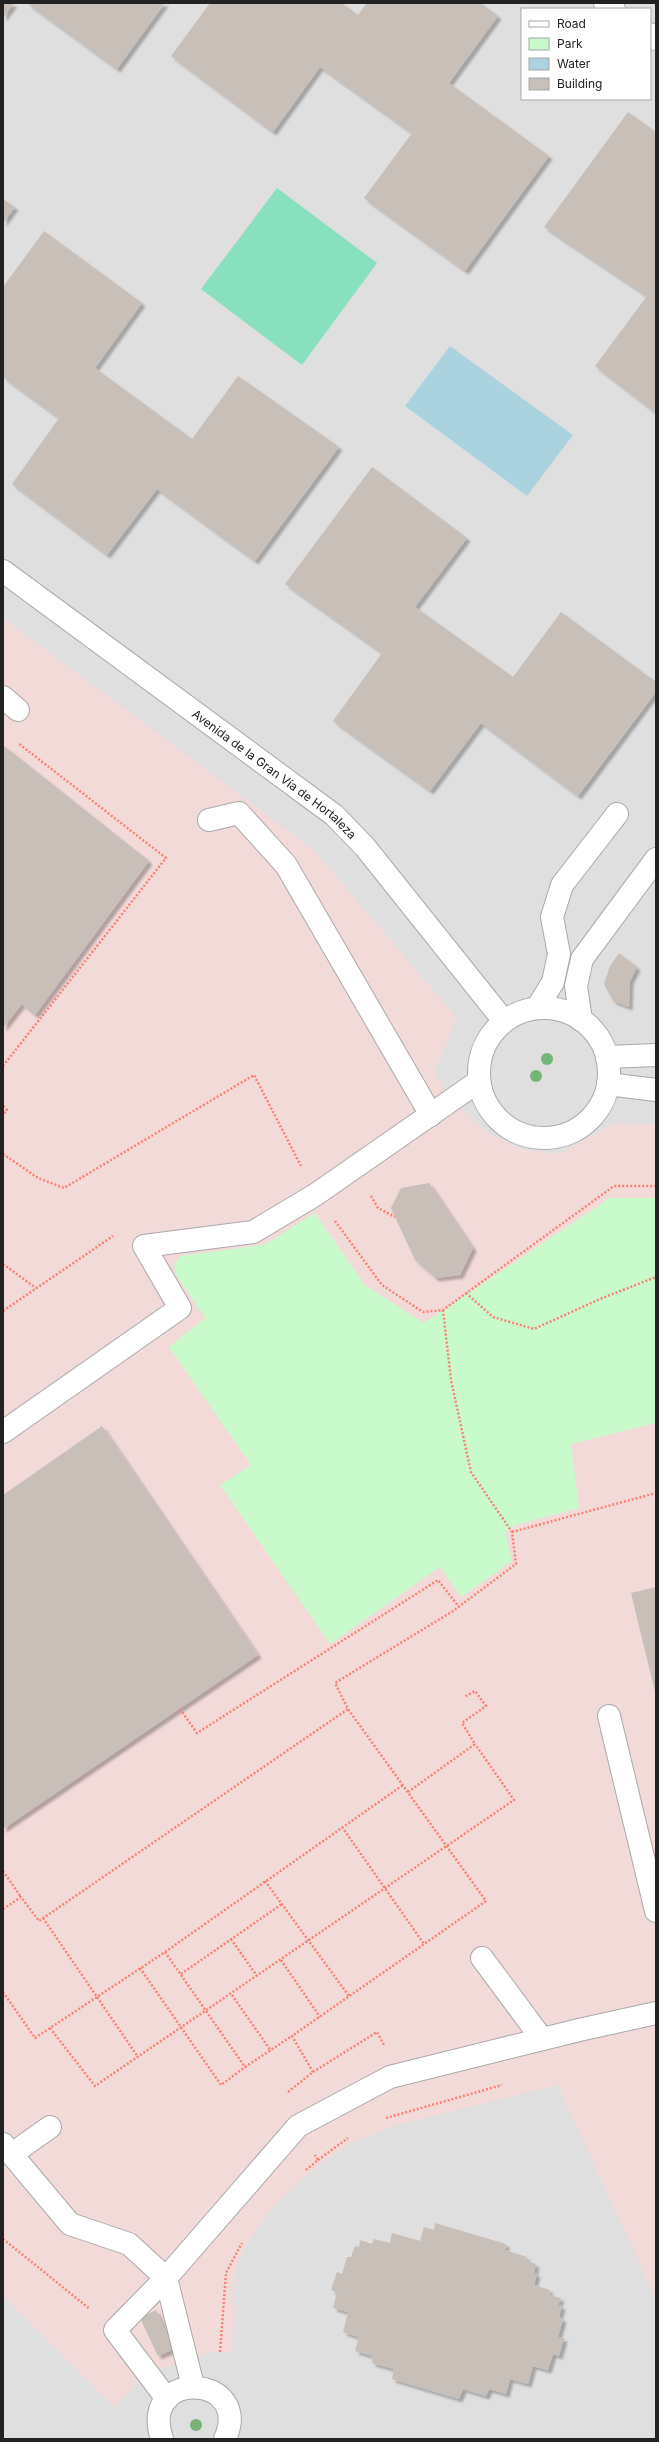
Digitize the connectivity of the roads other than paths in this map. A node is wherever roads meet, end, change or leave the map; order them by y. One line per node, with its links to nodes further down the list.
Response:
1 (3, 572): 7 (street, Avenida de la Gran Vía de Hortaleza)
2 (617, 814): 5 (street)
3 (210, 820): 13 (street)
4 (656, 859): 6 (street)
5 (538, 1008): 6 (street); 7 (street)
6 (581, 1020): 9 (street)
7 (504, 1022): 10 (street)
8 (656, 1055): 9 (street)
9 (607, 1057): 11 (street)
10 (479, 1081): 11 (street); 13 (street)
11 (608, 1084): 12 (street)
12 (656, 1090)
13 (431, 1115): 14 (street)
14 (3, 1432)
15 (609, 1716): 16 (street)
16 (656, 1911)
17 (482, 1958): 19 (street)
18 (656, 2013): 19 (street)
19 (542, 2039): 22 (street)
20 (50, 2127): 21 (street)
21 (7, 2149): 22 (street)
22 (166, 2278): 23 (street); 24 (street)
23 (193, 2386): 24 (street); 26 (street)
24 (167, 2399): 25 (street)
25 (162, 2439)
26 (225, 2439)

